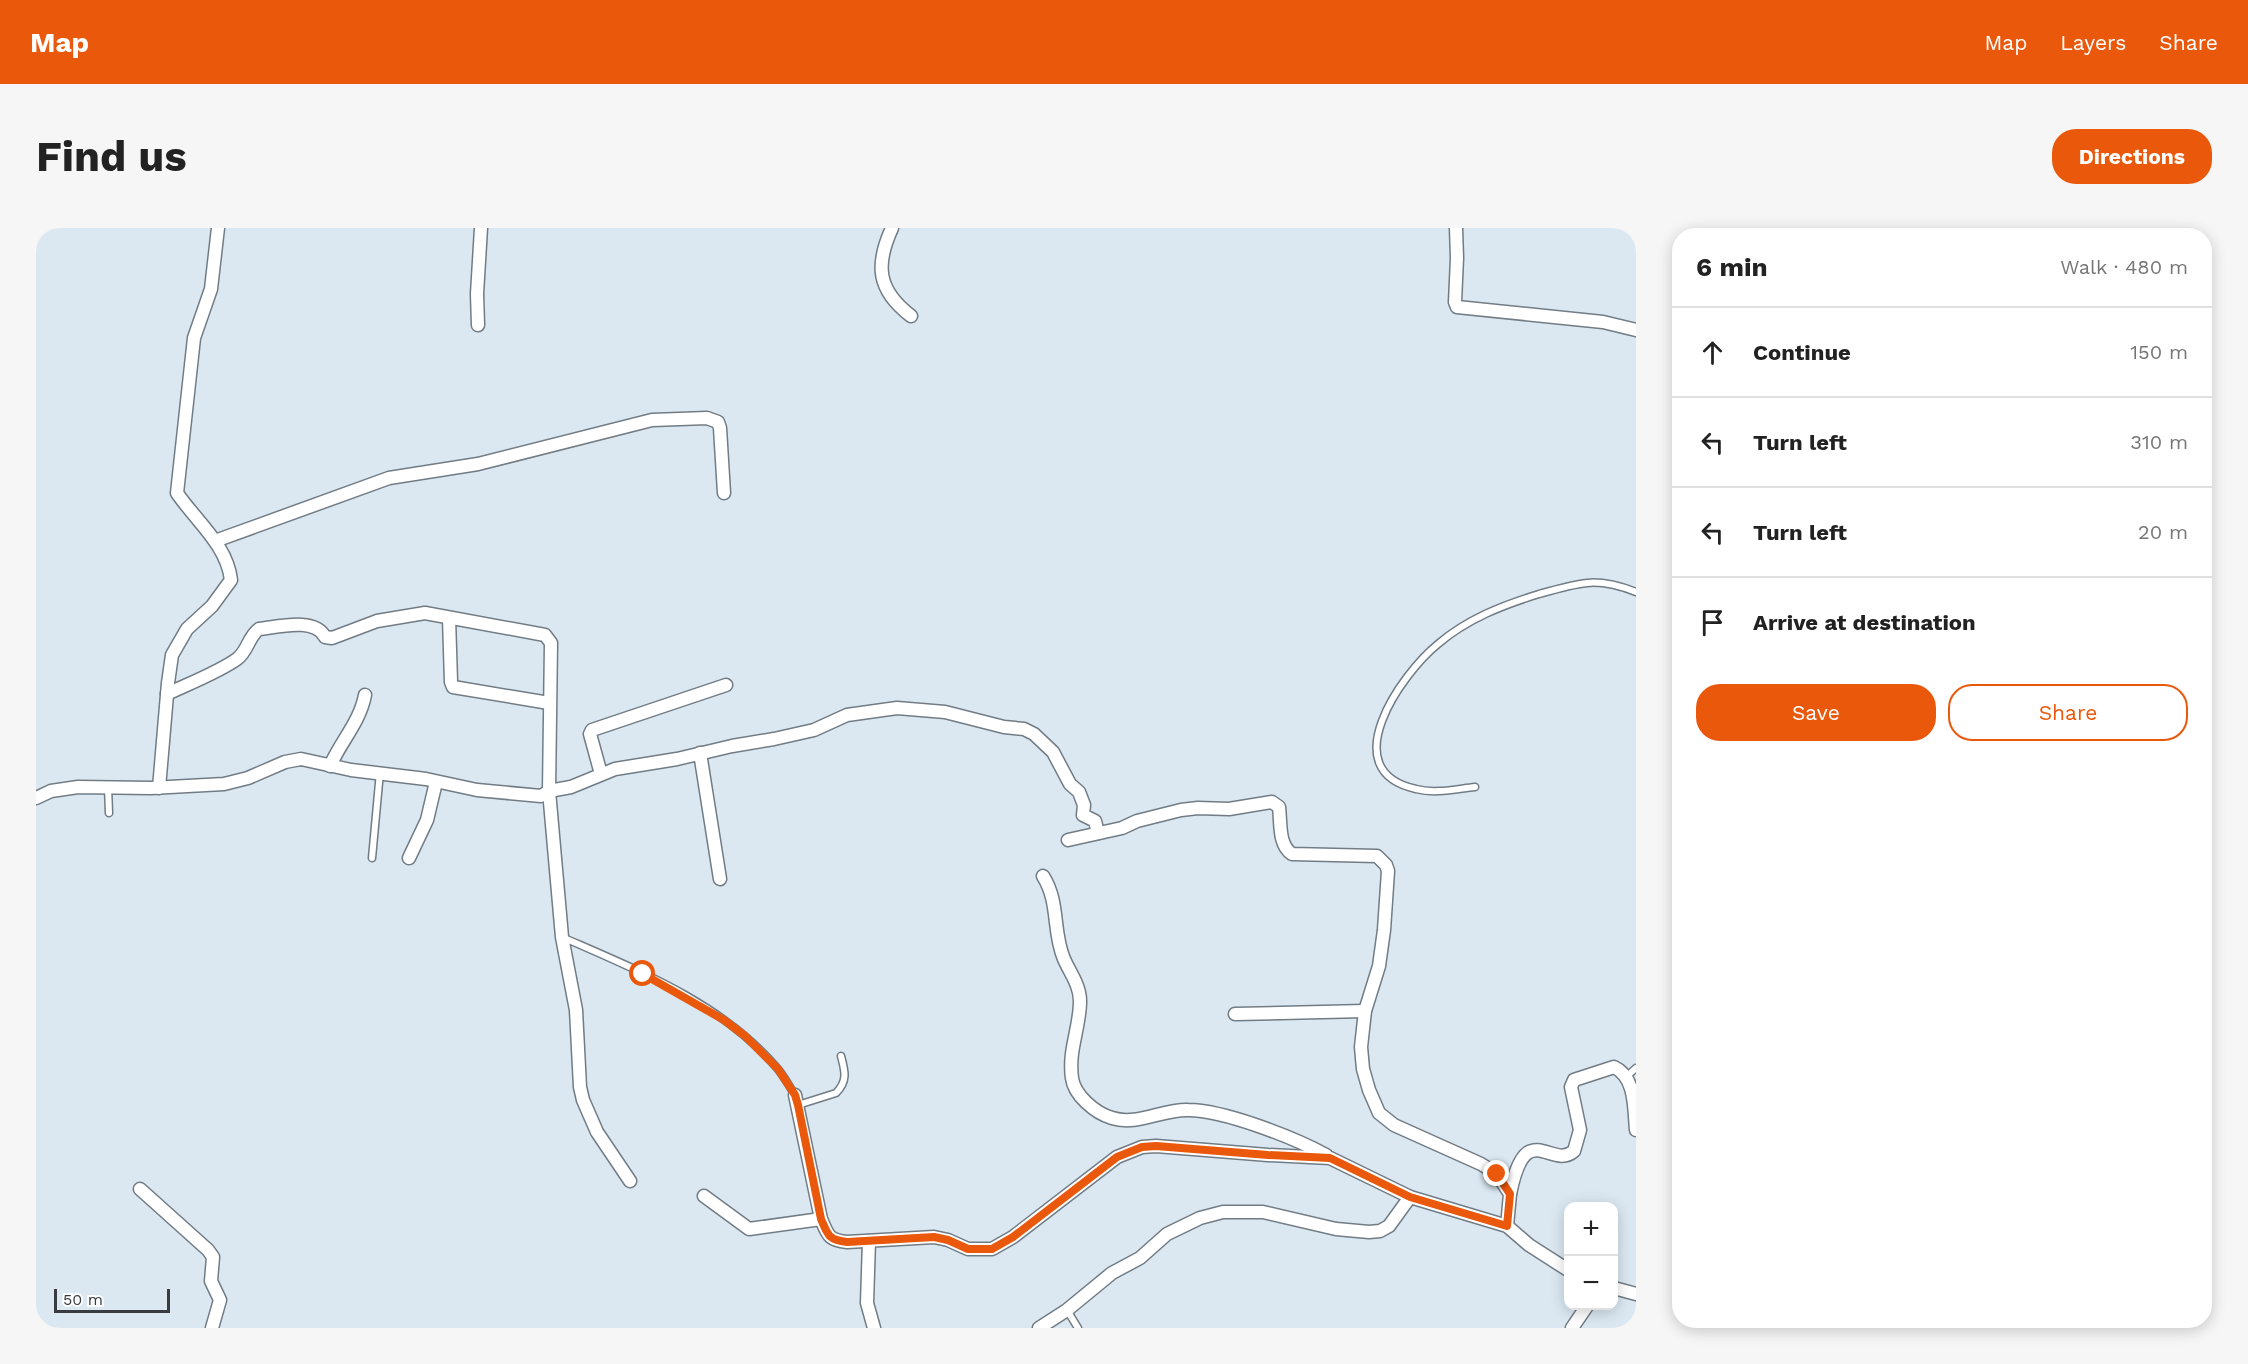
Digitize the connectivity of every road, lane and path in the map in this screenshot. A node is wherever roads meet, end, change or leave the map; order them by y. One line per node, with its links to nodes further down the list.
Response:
1 (218, 228): 9 (street)
2 (481, 228): 6 (street)
3 (892, 228): 5 (street)
4 (1456, 228): 7 (street)
5 (911, 316)
6 (478, 325)
7 (1636, 330)
8 (724, 493): 9 (street)
9 (215, 541): 13 (street)
10 (1636, 592): 21 (lane)
11 (450, 618): 13 (street); 15 (street); 15 (street)
12 (726, 685): 19 (street)
13 (167, 694): 23 (street)
14 (365, 695): 17 (street)
15 (549, 703): 24 (street)
16 (700, 753): 19 (street); 27 (street); 32 (street)
17 (330, 766): 18 (street); 23 (street)
18 (380, 772): 20 (street); 29 (lane)
19 (600, 774): 24 (street)
20 (436, 782): 24 (street); 30 (street)
21 (1475, 787)
22 (108, 788): 23 (street); 25 (street); 26 (lane)
23 (159, 788)
24 (549, 791): 33 (street)
25 (36, 798)
26 (109, 813)
27 (1098, 833): 28 (street); 34 (street)
28 (1068, 840)
29 (372, 858)
30 (410, 858)
31 (1043, 876): 41 (street)
32 (720, 879)
33 (561, 936): 39 (lane); 42 (street)
34 (1365, 1011): 35 (street); 44 (street)
35 (1235, 1014)
36 (840, 1056): 39 (lane)
37 (1636, 1068): 38 (lane)
38 (1626, 1077): 40 (street); 44 (street)
39 (796, 1100): 47 (street)
40 (1636, 1130)
41 (1330, 1158): 46 (street); 49 (street)
42 (630, 1181)
43 (140, 1190): 56 (street)
44 (1510, 1194): 48 (street)
45 (704, 1196): 47 (street)
46 (1410, 1197): 48 (street); 54 (street)
47 (821, 1219): 49 (street)
48 (1507, 1226): 50 (street)
49 (869, 1241): 57 (street)
50 (1564, 1267)
51 (1618, 1289): 53 (street)
52 (1636, 1289): 53 (street)
53 (1636, 1294)
54 (1066, 1310): 58 (street); 59 (lane)
55 (1584, 1310): 60 (street)
56 (212, 1328)
57 (874, 1328)
58 (1039, 1328)
59 (1078, 1328)
60 (1572, 1328)

